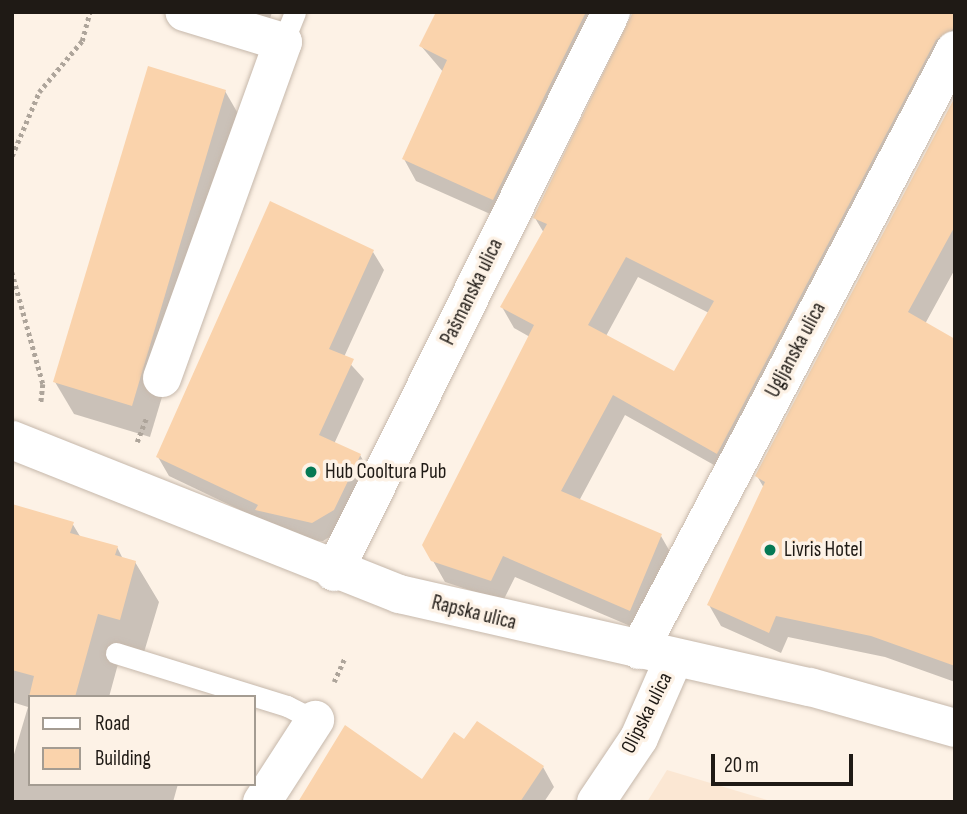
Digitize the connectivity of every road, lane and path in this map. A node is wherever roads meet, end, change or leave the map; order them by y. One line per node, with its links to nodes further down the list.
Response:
1 (90, 12): 6 (path)
2 (184, 12): 4 (street)
3 (611, 12): 11 (street, Pašmanska ulica)
4 (289, 27): 8 (street)
5 (955, 50): 13 (street, Ugljanska ulica)
6 (12, 156)
7 (12, 272): 9 (path)
8 (162, 378)
9 (41, 403)
10 (12, 440): 11 (street, Rapska ulica)
11 (334, 572): 13 (street, Rapska ulica)
12 (116, 653): 14 (lane)
13 (656, 654): 17 (street, Rapska ulica); 19 (street, Olipska ulica)
14 (252, 695)
15 (256, 696): 16 (lane)
16 (315, 720): 18 (street)
17 (955, 728)
18 (262, 802)
19 (596, 802)

